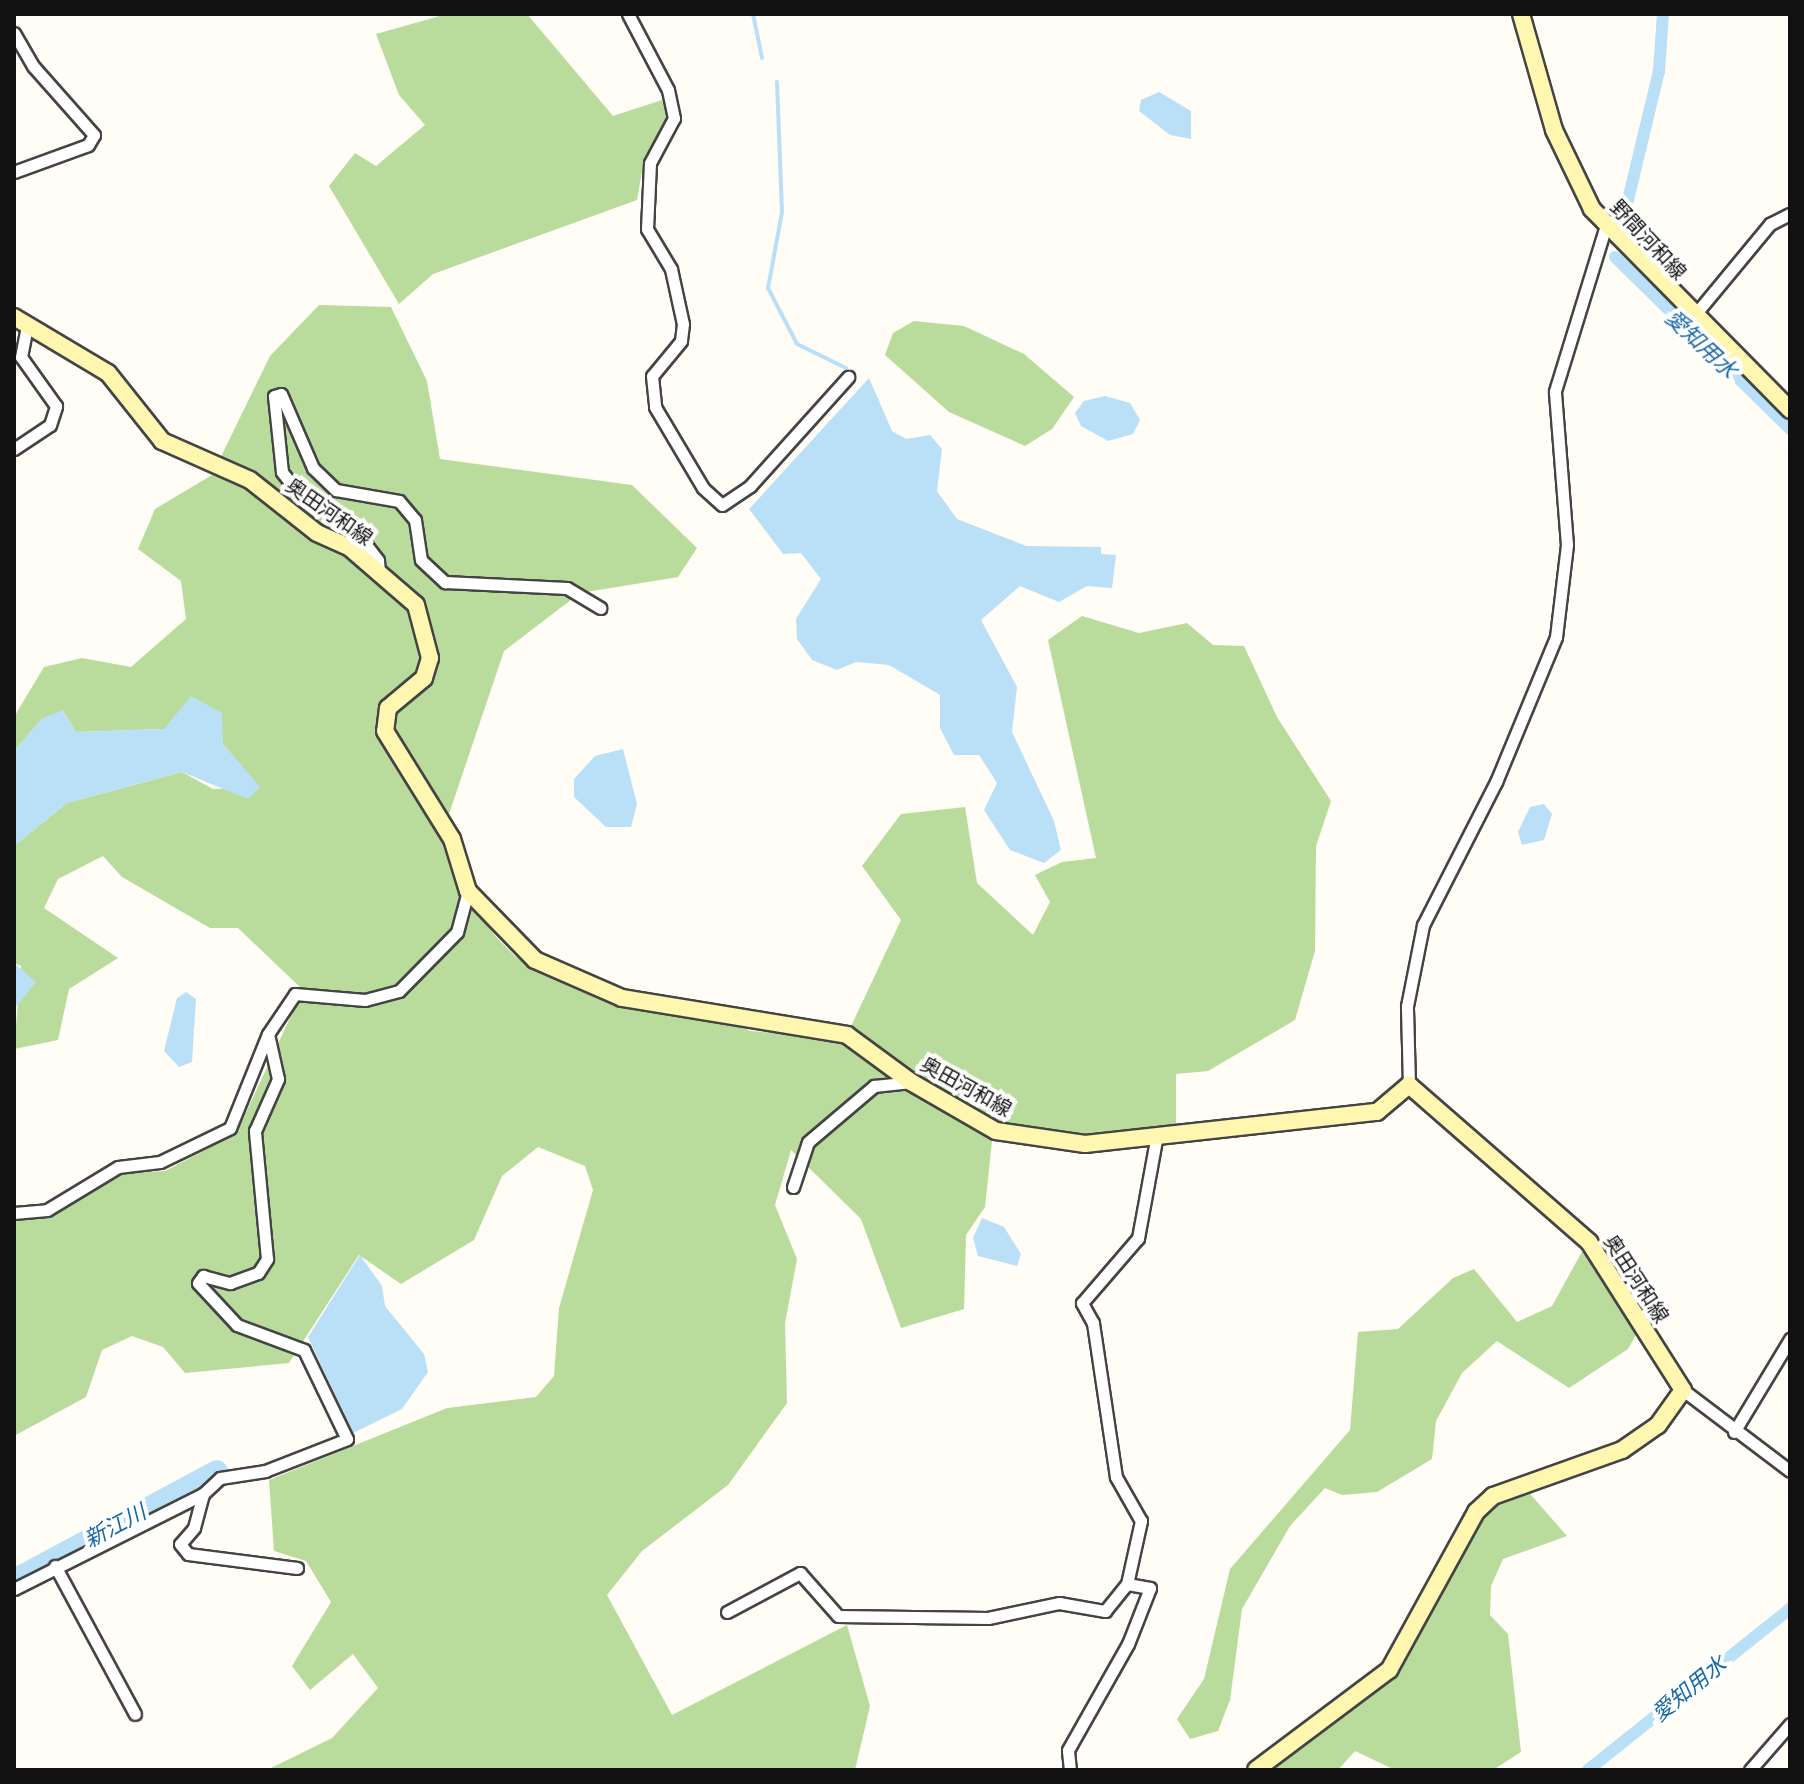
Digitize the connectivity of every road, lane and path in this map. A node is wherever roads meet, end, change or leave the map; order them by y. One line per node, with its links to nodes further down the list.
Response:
1 (628, 14): 9 (street)
2 (1521, 14): 6 (main road, 野間河和線)
3 (14, 33): 4 (street)
4 (14, 172)
5 (1790, 214): 7 (street)
6 (1605, 228): 7 (main road, 野間河和線); 17 (street)
7 (1693, 318): 10 (main road, 野間河和線)
8 (21, 322): 11 (street); 12 (main road, 奥田河和線)
9 (848, 377)
10 (1790, 410)
11 (14, 449)
12 (379, 574): 13 (street); 14 (main road, 奥田河和線)
13 (600, 608)
14 (468, 891): 15 (street); 16 (main road, 奥田河和線)
15 (268, 1034): 20 (street); 25 (street)
16 (911, 1082): 18 (main road, 奥田河和線); 19 (street)
17 (1409, 1085): 18 (main road, 奥田河和線); 22 (main road, 奥田河和線)
18 (1156, 1140): 28 (street)
19 (793, 1187)
20 (14, 1213)
21 (1790, 1339): 23 (street)
22 (1683, 1390): 23 (street); 34 (main road)
23 (1734, 1432): 24 (street)
24 (1790, 1471)
25 (203, 1494): 26 (street); 27 (street)
26 (55, 1566): 29 (street); 31 (street)
27 (297, 1568)
28 (1127, 1584): 30 (street); 33 (street)
29 (14, 1589)
30 (727, 1612)
31 (135, 1714)
32 (1790, 1724): 35 (street)
33 (1070, 1770)
34 (1256, 1770)
35 (1750, 1770)

